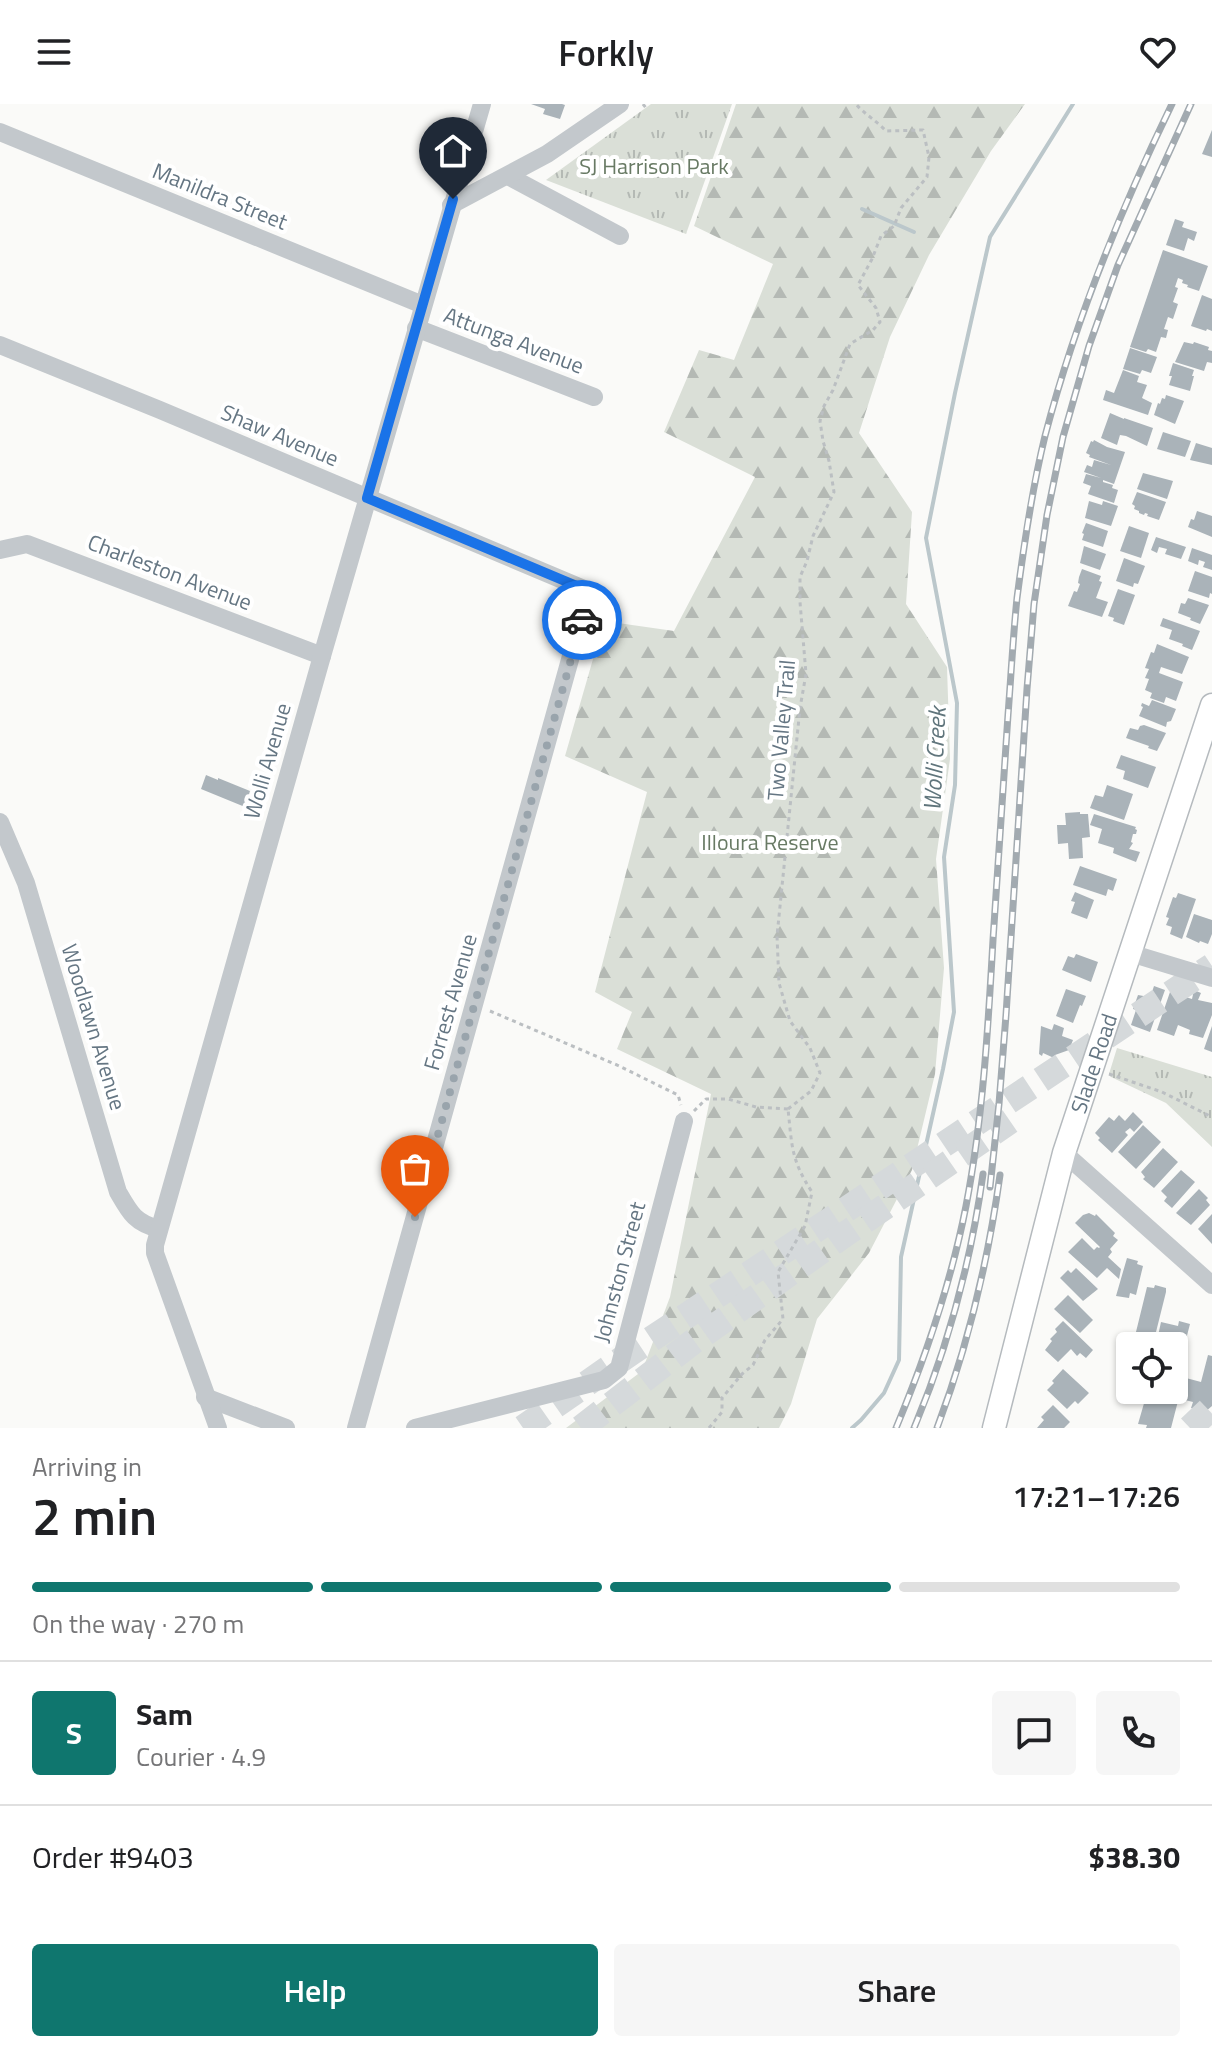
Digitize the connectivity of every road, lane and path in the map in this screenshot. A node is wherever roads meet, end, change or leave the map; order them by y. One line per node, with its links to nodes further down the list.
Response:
1 (482, 104): 6 (street, Wolli Avenue)
2 (620, 104): 5 (street)
3 (856, 104): 22 (path, Two Valley Trail)
4 (0, 132): 8 (street, Manildra Street)
5 (508, 176): 6 (street); 7 (street)
6 (451, 205): 8 (street, Wolli Avenue)
7 (620, 236)
8 (423, 305): 9 (street, Wolli Avenue)
9 (416, 328): 11 (street, Attunga Avenue); 12 (street, Wolli Avenue)
10 (0, 345): 12 (street, Shaw Avenue)
11 (594, 397)
12 (367, 498): 14 (street, Shaw Avenue); 15 (street, Wolli Avenue)
13 (0, 550): 15 (street, Charleston Avenue)
14 (584, 589): 31 (street, Forrest Avenue)
15 (322, 656): 26 (street, Wolli Avenue)
16 (1212, 705): 18 (main road, Slade Road)
17 (0, 822): 26 (street, Woodlawn Avenue)
18 (1130, 953): 19 (street); 25 (main road, Slade Road)
19 (1212, 978)
20 (486, 1010): 24 (path)
21 (1109, 1074): 23 (path)
22 (788, 1111): 24 (path); 33 (path)
23 (1212, 1117)
24 (684, 1121): 32 (street, Johnston Street)
25 (1064, 1153): 27 (street); 34 (main road, Slade Road)
26 (159, 1229): 28 (street, Wolli Avenue)
27 (1212, 1285)
28 (205, 1397): 29 (street, Wolli Avenue); 30 (street)
29 (218, 1428)
30 (286, 1428)
31 (356, 1428)
32 (415, 1428)
33 (709, 1428)
34 (994, 1428)

